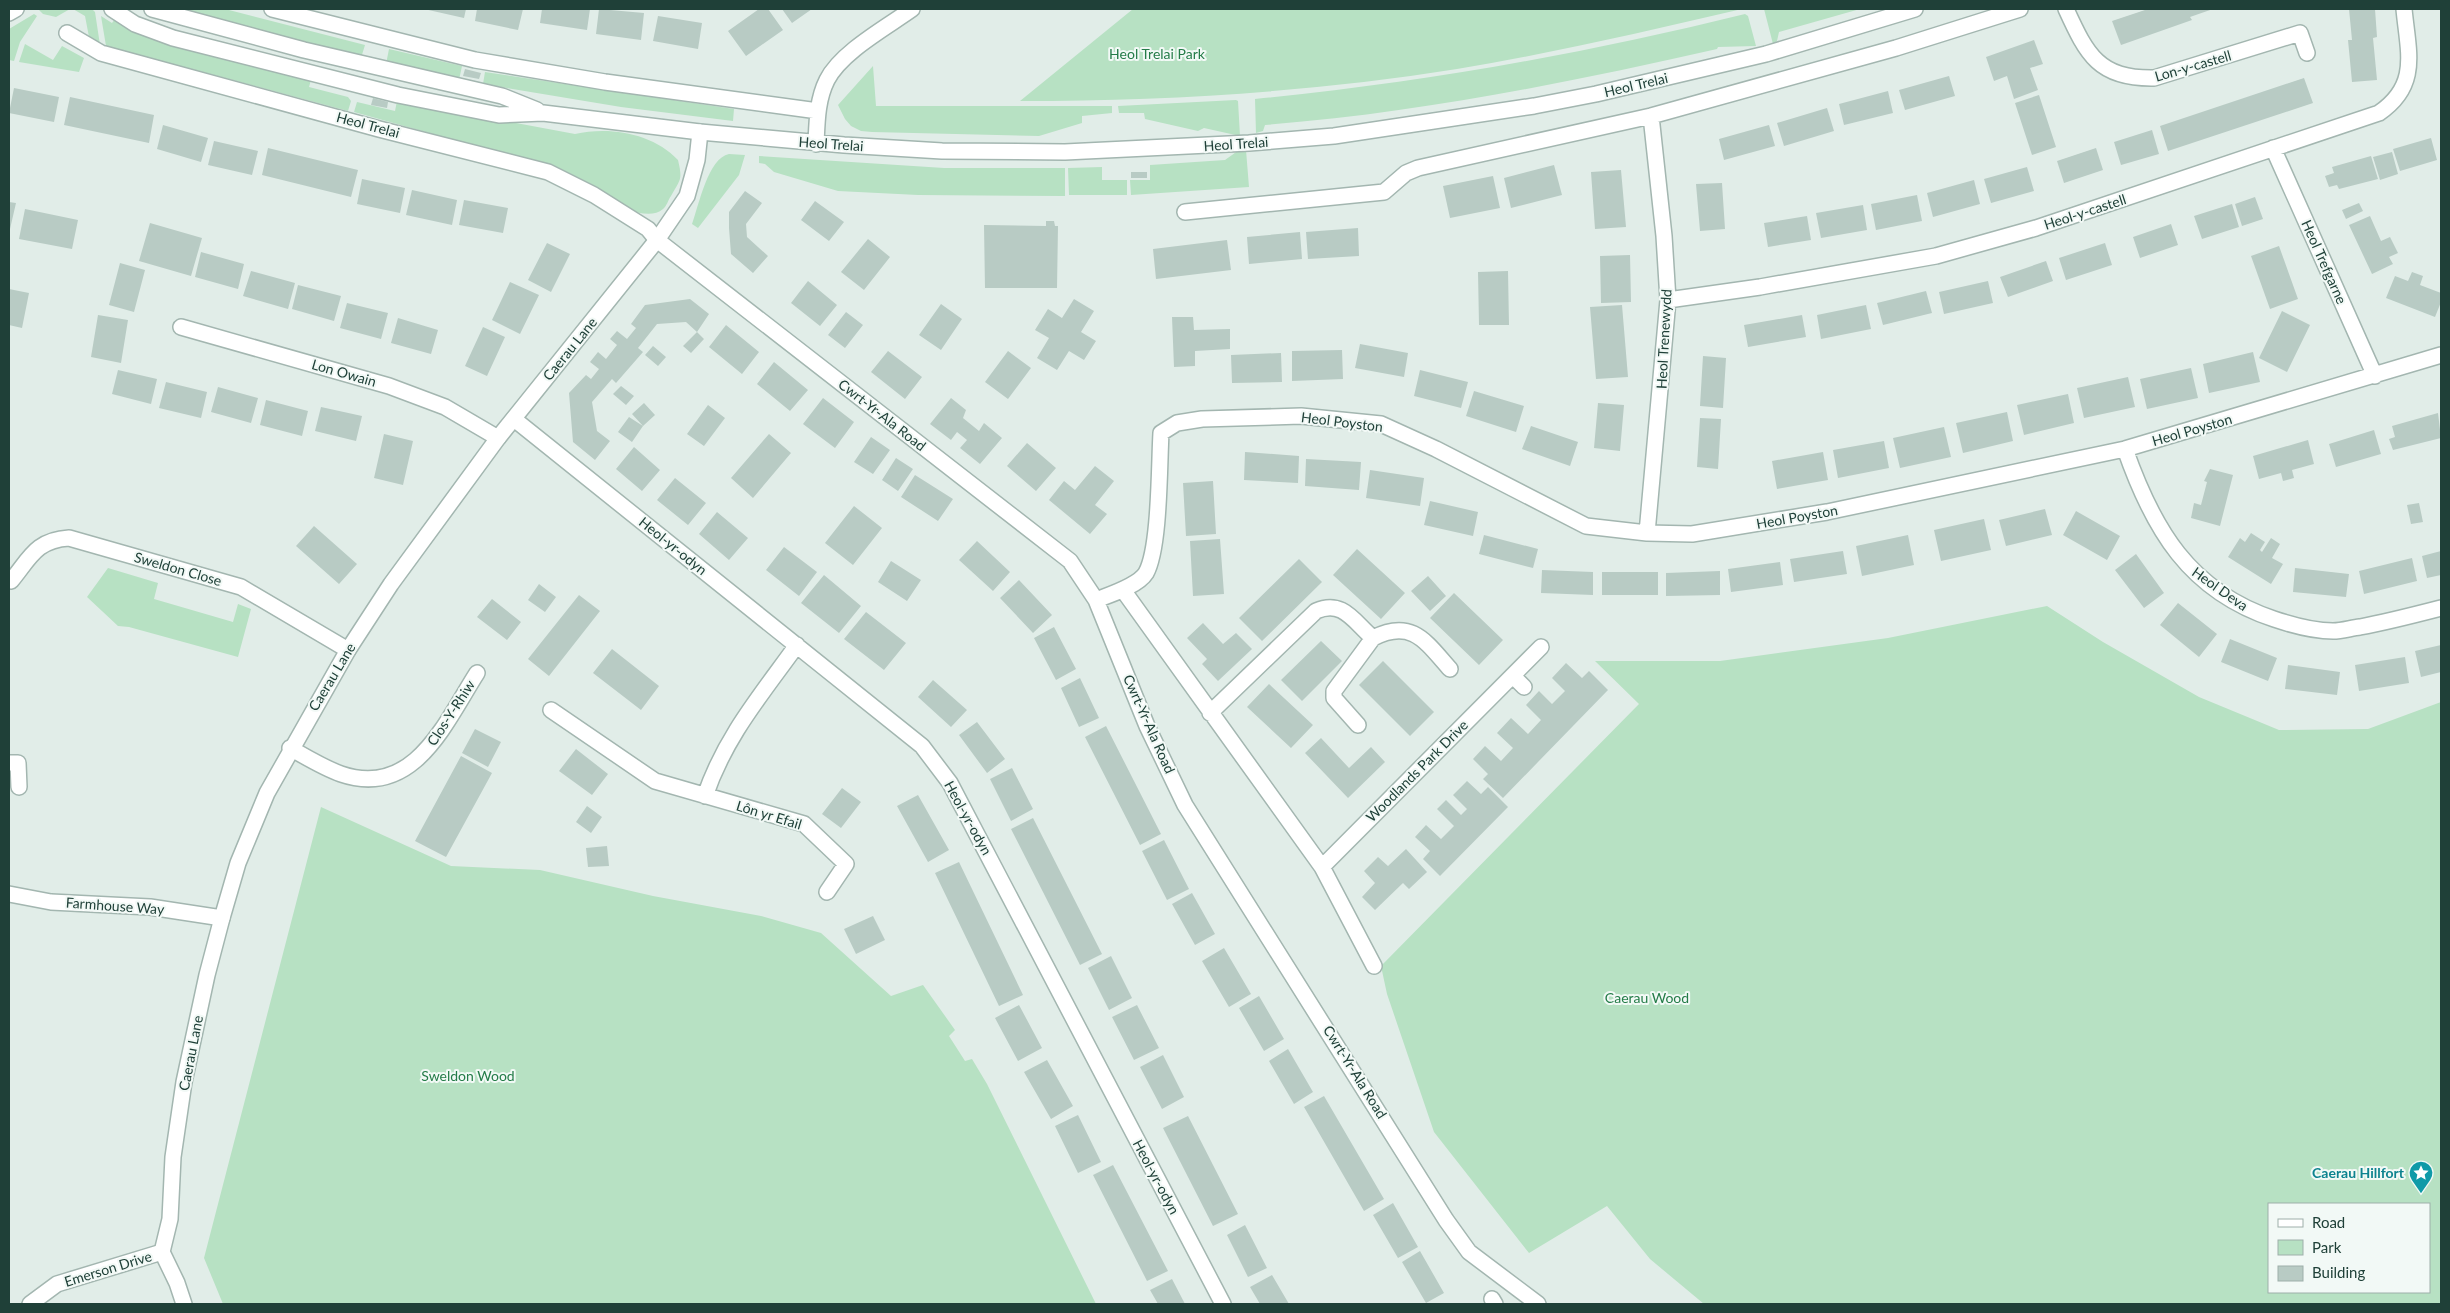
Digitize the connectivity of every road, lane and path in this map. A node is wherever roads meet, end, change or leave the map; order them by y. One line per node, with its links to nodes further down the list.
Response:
1 (16, 9): 11 (street)
2 (112, 9): 15 (street, Heol Trelai)
3 (152, 9): 15 (street, Heol Trelai)
4 (272, 9): 10 (street)
5 (912, 9): 14 (street)
6 (1915, 9): 18 (street, Heol Trelai)
7 (2020, 9): 16 (street)
8 (2066, 9): 13 (street, Lon-y-castell)
9 (2404, 9): 19 (street, Heol-y-castell)
10 (293, 11): 14 (street)
11 (9, 13)
12 (66, 33): 21 (street, Heol Trelai)
13 (2307, 53)
14 (818, 110): 18 (street)
15 (543, 113): 17 (street, Heol Trelai)
16 (1651, 116): 20 (street); 22 (street, Heol Trenewydd)
17 (700, 132): 18 (street, Heol Trelai); 21 (street, Caerau Lane)
18 (816, 144)
19 (2272, 148): 22 (street, Heol-y-castell); 25 (street, Heol Trefgarne)
20 (1185, 212)
21 (657, 240): 26 (street, Caerau Lane); 32 (street, Cwrt-Yr-Ala Road)
22 (1668, 300): 29 (street, Heol Trenewydd)
23 (181, 327): 27 (street, Lon Owain)
24 (2441, 355): 25 (street, Heol Poyston)
25 (2376, 376): 28 (street, Heol Poyston)
26 (514, 419): 27 (street, Caerau Lane); 35 (street, Heol-yr-odyn)
27 (498, 438): 37 (street, Caerau Lane)
28 (2125, 449): 29 (street, Heol Poyston); 33 (street, Heol Deva)
29 (1647, 533): 31 (street, Heol Poyston)
30 (11, 581): 37 (street, Sweldon Close)
31 (1123, 590): 32 (street); 43 (street)
32 (1096, 600): 58 (street, Cwrt-Yr-Ala Road)
33 (2441, 608)
34 (1373, 638): 38 (street); 43 (street); 44 (street)
35 (797, 645): 48 (street); 57 (street, Heol-yr-odyn)
36 (1542, 647): 40 (street, Woodlands Park Drive)
37 (348, 650): 45 (street, Caerau Lane)
38 (1450, 668)
39 (477, 673): 45 (street, Clos-Y-Rhiw)
40 (1513, 676): 41 (street); 49 (street, Woodlands Park Drive)
41 (1524, 687)
42 (551, 710): 48 (street, Lôn yr Efail)
43 (1210, 712): 49 (street)
44 (1358, 725)
45 (290, 748): 52 (street, Caerau Lane)
46 (9, 763): 47 (street)
47 (19, 787)
48 (705, 796): 50 (street, Lôn yr Efail)
49 (1322, 867): 53 (street)
50 (827, 892)
51 (9, 894): 52 (street, Farmhouse Way)
52 (222, 918): 54 (street, Caerau Lane)
53 (1374, 966)
54 (162, 1252): 55 (street, Emerson Drive); 56 (street)
55 (30, 1304)
56 (184, 1304)
57 (1223, 1304)
58 (1538, 1304)

